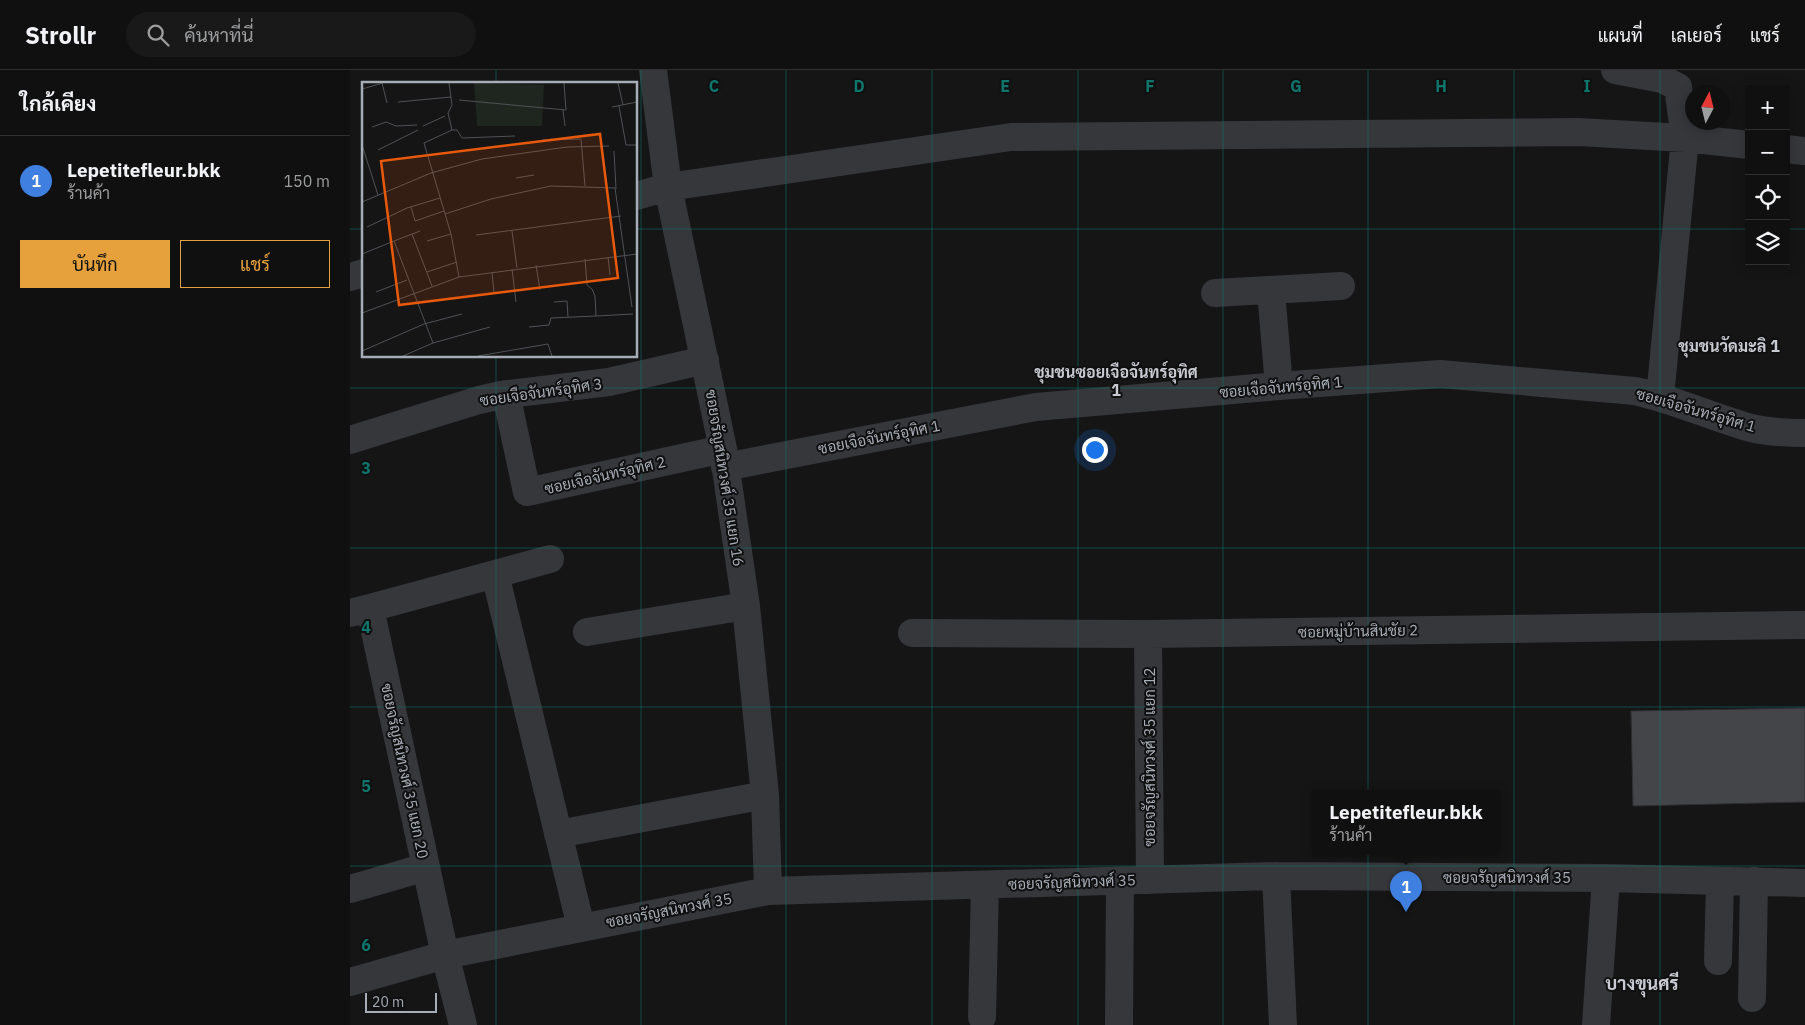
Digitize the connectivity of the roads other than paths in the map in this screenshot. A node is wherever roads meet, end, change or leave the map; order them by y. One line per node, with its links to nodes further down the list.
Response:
1 (653, 70): 7 (street, ซอยจรัญสนิทวงศ์ 35 แยก 16)
2 (1615, 70): 3 (street)
3 (1685, 138): 4 (street); 7 (street); 15 (street)
4 (1745, 145)
5 (1790, 149): 6 (street)
6 (1805, 151)
7 (668, 187): 8 (street); 12 (street, ซอยจรัญสนิทวงศ์ 35 แยก 16)
8 (638, 195)
9 (1341, 286): 10 (street)
10 (1271, 290): 11 (street); 13 (street)
11 (1215, 293)
12 (705, 360): 14 (street, ซอยเจือจันทร์อุทิศ 3); 18 (street, ซอยจรัญสนิทวงศ์ 35 แยก 16)
13 (1279, 386): 15 (street, ซอยเจือจันทร์อุทิศ 1); 18 (street, ซอยเจือจันทร์อุทิศ 1)
14 (506, 394): 17 (street, ซอยเจือจันทร์อุทิศ 3); 18 (street, ซอยเจือจันทร์อุทิศ 2)
15 (1660, 396): 16 (street, ซอยเจือจันทร์อุทิศ 1)
16 (1805, 433)
17 (350, 440)
18 (724, 458): 21 (street, ซอยจรัญสนิทวงศ์ 35 แยก 16)
19 (550, 559): 20 (street)
20 (495, 574): 22 (street); 28 (street)
21 (746, 606): 24 (street); 27 (street, ซอยจรัญสนิทวงศ์ 35 แยก 16)
22 (360, 610): 29 (street, ซอยจรัญสนิทวงศ์ 35 แยก 20)
23 (1805, 625): 26 (street, ซอยหมู่บ้านสินชัย 2)
24 (587, 632)
25 (912, 633): 26 (street, ซอยหมู่บ้านสินชัย 2)
26 (1148, 634): 32 (street, ซอยจรัญสนิทวงศ์ 35 แยก 12)
27 (765, 795): 28 (street); 39 (street, ซอยจรัญสนิทวงศ์ 35 แยก 16)
28 (558, 834): 40 (street)
29 (426, 867): 38 (street); 41 (street, ซอยจรัญสนิทวงศ์ 35 แยก 20)
30 (1276, 876): 31 (street, ซอยจรัญสนิทวงศ์ 35); 32 (street, ซอยจรัญสนิทวงศ์ 35); 48 (street)
31 (1606, 878): 34 (street, ซอยจรัญสนิทวงศ์ 35); 49 (street)
32 (1150, 880): 33 (street, ซอยจรัญสนิทวงศ์ 35)
33 (1120, 881): 37 (street, ซอยจรัญสนิทวงศ์ 35); 47 (street)
34 (1720, 881): 35 (street, ซอยจรัญสนิทวงศ์ 35); 42 (street)
35 (1754, 881): 36 (street, ซอยจรัญสนิทวงศ์ 35); 44 (street)
36 (1805, 883)
37 (985, 885): 39 (street, ซอยจรัญสนิทวงศ์ 35); 45 (street)
38 (350, 889)
39 (768, 891): 40 (street, ซอยจรัญสนิทวงศ์ 35)
40 (581, 927): 41 (street, ซอยจรัญสนิทวงศ์ 35)
41 (445, 956): 43 (street, ซอยจรัญสนิทวงศ์ 35); 46 (street, ซอยจรัญสนิทวงศ์ 35 แยก 20)
42 (1718, 961)
43 (350, 982)
44 (1752, 998)
45 (982, 1017)
46 (463, 1025)
47 (1119, 1025)
48 (1283, 1025)
49 (1596, 1025)

